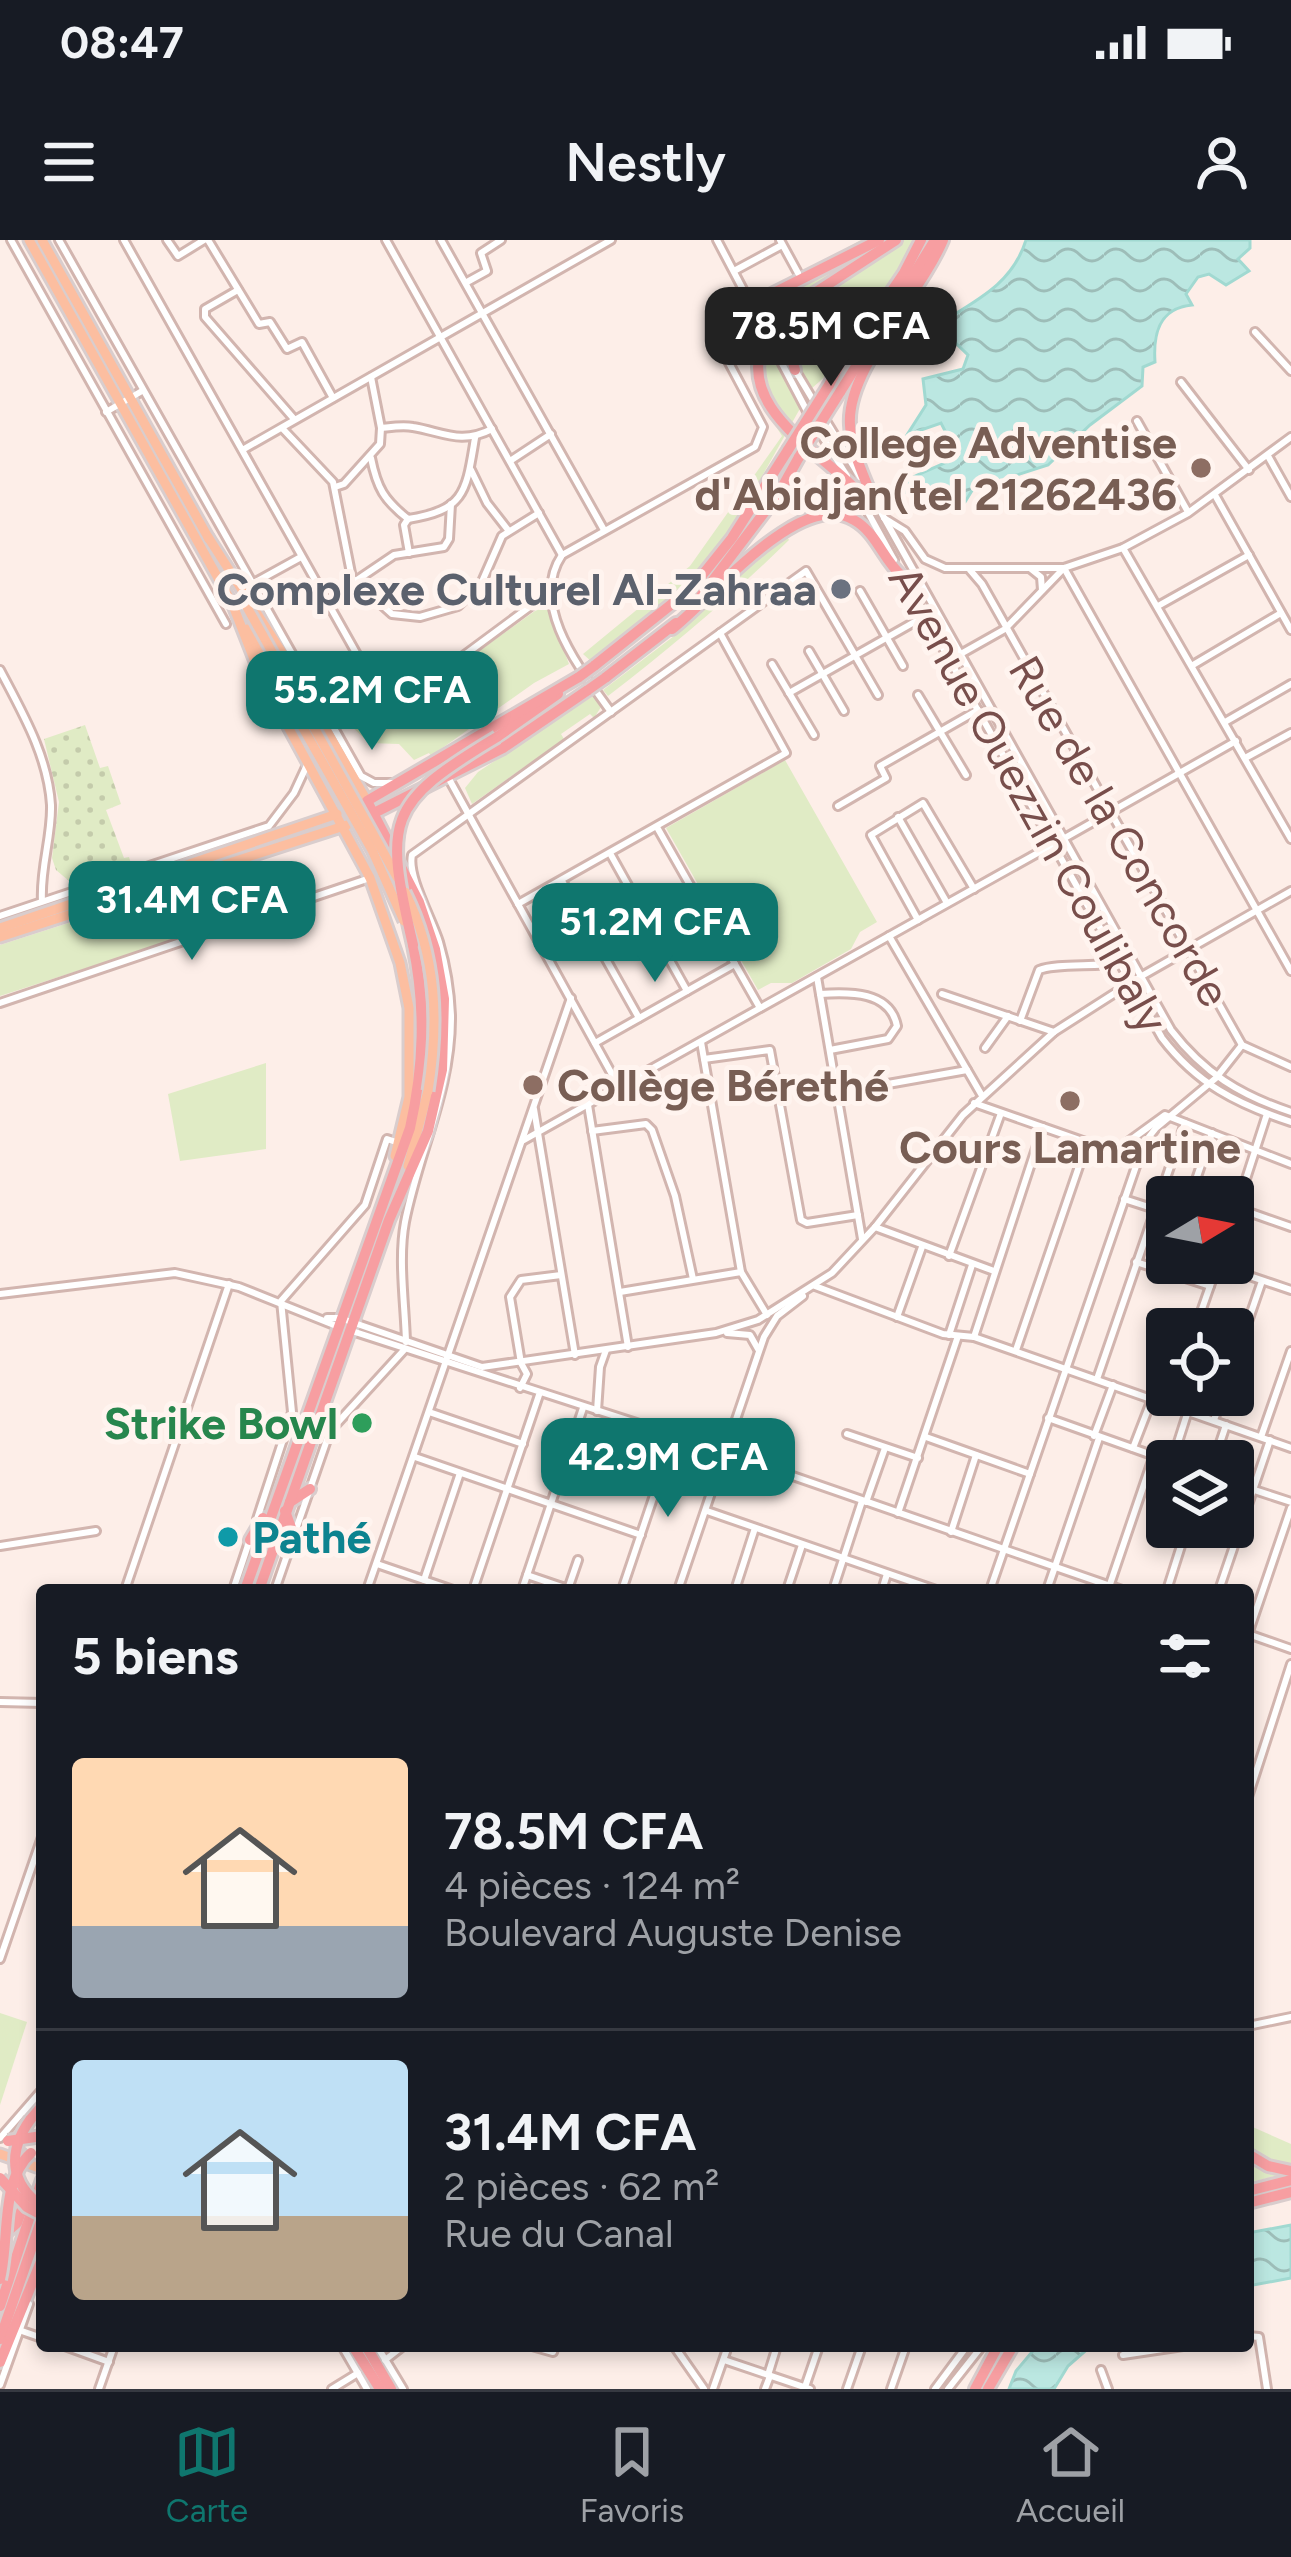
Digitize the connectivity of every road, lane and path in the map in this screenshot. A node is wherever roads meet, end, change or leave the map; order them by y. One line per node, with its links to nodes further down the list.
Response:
1 (11, 240): 35 (street)
2 (29, 240): 34 (main road)
3 (42, 240): 32 (main road)
4 (59, 240): 31 (street)
5 (124, 240): 44 (street)
6 (167, 240): 7 (street)
7 (206, 240): 21 (street)
8 (386, 240): 25 (street)
9 (441, 240): 20 (street)
10 (501, 240): 20 (street)
11 (717, 240): 18 (street, Avenue Ouezzin Coulibaly)
12 (879, 240): 22 (highway)
13 (896, 240): 52 (highway, bridge)
14 (921, 240): 30 (highway)
15 (939, 240): 30 (highway); 55 (highway)
16 (607, 241): 23 (street)
17 (781, 242): 18 (street); 19 (street)
18 (734, 272): 22 (street, Avenue Ouezzin Coulibaly)
19 (798, 273)
20 (465, 283): 23 (street)
21 (238, 290): 33 (street); 36 (street)
22 (751, 302): 26 (street, Avenue Ouezzin Coulibaly); 52 (street, Avenue Ouezzin Coulibaly); 62 (street)
23 (482, 314): 25 (street); 41 (street)
24 (1255, 332): 27 (street)
25 (441, 337): 28 (street); 40 (street)
26 (795, 370): 30 (highway); 55 (street, Avenue Ouezzin Coulibaly)
27 (1291, 371)
28 (371, 377): 33 (street); 39 (street)
29 (1181, 382): 50 (street)
30 (834, 388): 45 (highway, bridge)
31 (142, 391): 32 (street); 75 (street)
32 (131, 397): 34 (street); 63 (main road)
33 (333, 398): 36 (street)
34 (119, 404): 35 (street); 80 (main road)
35 (106, 412): 84 (street)
36 (295, 420): 38 (street)
37 (1137, 421): 58 (street)
38 (282, 428): 44 (street); 51 (street)
39 (382, 428): 43 (street); 47 (street)
40 (492, 429): 43 (street); 48 (street)
41 (551, 434): 48 (street); 62 (street)
42 (1291, 437): 46 (street)
43 (475, 438): 49 (street)
44 (244, 449): 68 (street)
45 (793, 453): 85 (highway); 99 (highway, bridge)
46 (1268, 456): 50 (street); 54 (street)
47 (370, 458): 51 (street); 60 (street)
48 (510, 461): 57 (street)
49 (470, 467): 56 (street); 61 (street)
50 (1249, 470): 53 (street)
51 (335, 487): 74 (street)
52 (856, 490): 73 (street, Avenue Ouezzin Coulibaly)
53 (1216, 494): 58 (street); 67 (street)
54 (1291, 496)
55 (872, 497): 59 (street, Avenue Ouezzin Coulibaly)
56 (451, 504): 60 (street); 65 (street)
57 (538, 513): 61 (street); 66 (street)
58 (1188, 513): 64 (street)
59 (884, 518): 71 (street); 92 (street, Avenue Ouezzin Coulibaly)
60 (408, 519): 65 (street)
61 (508, 530): 74 (street)
62 (605, 531): 66 (street)
63 (208, 537): 120 (main road); 179 (main road, bridge)
64 (1123, 548): 69 (street); 81 (street)
65 (409, 553): 74 (street)
66 (562, 555): 78 (street)
67 (1249, 555): 81 (street); 82 (street)
68 (301, 557): 75 (street); 104 (street)
69 (1064, 568): 70 (street); 77 (street); 116 (street)
70 (1030, 569): 72 (street); 77 (street)
71 (970, 570): 72 (street); 76 (street, Rue de la Concorde)
72 (992, 570): 76 (street)
73 (902, 576): 83 (street, Avenue Ouezzin Coulibaly); 85 (highway)
74 (356, 580)
75 (252, 584): 109 (street)
76 (982, 584): 86 (street, Rue de la Concorde)
77 (1042, 590): 86 (street)
78 (551, 591): 104 (street); 107 (street)
79 (860, 591): 89 (street)
80 (232, 603): 115 (main road); 148 (main road, bridge)
81 (1158, 606): 95 (street)
82 (1281, 613): 87 (street); 95 (street)
83 (925, 616): 89 (street); 93 (street, Avenue Ouezzin Coulibaly)
84 (226, 624)
85 (672, 628): 118 (highway, bridge)
86 (1005, 628): 92 (street); 122 (street, Rue de la Concorde)
87 (1291, 630)
88 (720, 633): 91 (street); 107 (street); 128 (street)
89 (887, 638): 91 (street); 96 (street)
90 (809, 651): 98 (street)
91 (855, 654): 98 (street); 102 (street)
92 (960, 654): 93 (street); 129 (street, Avenue Ouezzin Coulibaly)
93 (950, 660): 105 (street, Avenue Ouezzin Coulibaly)
94 (772, 664): 101 (street)
95 (1193, 665): 108 (street)
96 (903, 666)
97 (0, 670): 139 (street)
98 (822, 672): 101 (street); 106 (street)
99 (579, 677): 119 (highway); 148 (highway, bridge)
100 (1291, 684): 108 (street)
101 (789, 692): 112 (street)
102 (878, 695)
103 (918, 695): 110 (street)
104 (382, 699): 109 (street)
105 (978, 710): 110 (street); 131 (street, Avenue Ouezzin Coulibaly)
106 (844, 711)
107 (611, 712): 125 (street)
108 (1225, 722): 113 (street)
109 (332, 724): 119 (street)
110 (941, 731): 117 (street); 121 (street)
111 (1291, 733): 114 (street)
112 (814, 735)
113 (1236, 740): 114 (street); 116 (street)
114 (1246, 758): 130 (street)
115 (308, 762): 124 (main road); 133 (street)
116 (1177, 773): 122 (street); 142 (street)
117 (966, 775)
118 (449, 779): 123 (highway); 125 (street)
119 (399, 784): 120 (highway)
120 (367, 801): 123 (highway); 124 (main road)
121 (838, 806)
122 (1109, 812): 129 (street); 149 (street, Rue de la Concorde)
123 (374, 813): 127 (main road); 179 (highway)
124 (337, 814): 127 (main road); 134 (main road)
125 (469, 817): 140 (street); 190 (street)
126 (898, 817): 137 (street); 141 (street); 144 (street)
127 (343, 827): 135 (main road); 147 (main road)
128 (658, 829): 132 (street); 151 (street)
129 (1063, 839): 154 (street, Avenue Ouezzin Coulibaly)
130 (1291, 839)
131 (1053, 844): 137 (street); 150 (street, Avenue Ouezzin Coulibaly)
132 (611, 855): 136 (street); 156 (street)
133 (178, 858): 134 (main road); 139 (street)
134 (194, 864): 145 (main road)
135 (370, 878): 160 (street); 195 (main road)
136 (562, 881): 140 (street); 163 (street)
137 (974, 889): 141 (street)
138 (1291, 891): 142 (street)
139 (42, 902): 143 (street)
140 (518, 904): 159 (street)
141 (947, 904): 144 (street)
142 (1256, 911): 149 (street); 152 (street)
143 (0, 916)
144 (918, 920): 146 (street)
145 (0, 928)
146 (889, 936): 153 (street); 173 (street)
147 (0, 937)
148 (413, 945): 205 (highway)
149 (1187, 950): 154 (street); 168 (street, Rue de la Concorde)
150 (1120, 963): 155 (street, Avenue Ouezzin Coulibaly); 164 (street)
151 (735, 964): 156 (street); 161 (street)
152 (1291, 970)
153 (817, 976): 157 (street); 161 (street)
154 (1140, 977): 155 (street); 174 (street, Avenue Ouezzin Coulibaly)
155 (1131, 983): 165 (street); 175 (street, Avenue Ouezzin Coulibaly)
156 (687, 991): 163 (street)
157 (820, 994): 170 (street); 170 (street)
158 (942, 994): 162 (street)
159 (571, 998): 167 (street); 181 (street)
160 (0, 1003)
161 (760, 1009): 166 (street)
162 (1008, 1016): 164 (street); 169 (street)
163 (639, 1018): 167 (street)
164 (1020, 1021): 165 (street)
165 (1054, 1033): 178 (street)
166 (701, 1042): 171 (street); 176 (street)
167 (595, 1043): 176 (street)
168 (1242, 1045): 172 (street, Rue de la Concorde); 174 (street)
169 (985, 1048)
170 (830, 1050): 177 (street)
171 (704, 1059): 207 (street); 218 (street)
172 (1291, 1067)
173 (967, 1070): 177 (street); 178 (street)
174 (1216, 1078): 175 (street); 183 (street, Avenue Ouezzin Coulibaly)
175 (1206, 1085): 185 (street, Avenue Ouezzin Coulibaly); 186 (street)
176 (619, 1087): 182 (street)
177 (837, 1093): 207 (street)
178 (982, 1096): 180 (street)
179 (432, 1097): 190 (highway); 202 (main road)
180 (974, 1103): 184 (street); 209 (street)
181 (533, 1105): 192 (street); 194 (street)
182 (588, 1105): 191 (street); 192 (street)
183 (1291, 1112)
184 (1001, 1113): 189 (street); 213 (street)
185 (1267, 1114): 187 (street, Avenue Ouezzin Coulibaly); 197 (street)
186 (1169, 1116): 188 (street); 196 (street); 203 (street)
187 (1291, 1122)
188 (1185, 1123): 193 (street); 199 (street)
189 (1042, 1127): 196 (street); 217 (street)
190 (431, 1128): 202 (highway); 242 (street)
191 (592, 1131): 221 (street); 228 (street)
192 (537, 1133): 194 (street); 219 (street)
193 (1212, 1133): 197 (street); 200 (street)
194 (520, 1142): 249 (street)
195 (399, 1143): 205 (main road); 231 (street)
196 (1087, 1143): 245 (street)
197 (1256, 1151): 198 (street); 201 (street)
198 (1291, 1164)
199 (1167, 1176)
200 (1197, 1176)
201 (1248, 1176)
202 (401, 1189): 237 (highway)
203 (1124, 1198): 204 (street); 251 (street)
204 (1146, 1206)
205 (380, 1207): 236 (highway)
206 (1254, 1214): 208 (street)
207 (858, 1215): 211 (street)
208 (1291, 1226)
209 (874, 1227): 211 (street); 212 (street)
210 (1146, 1234): 214 (street)
211 (863, 1241): 225 (street)
212 (922, 1246): 213 (street); 235 (street)
213 (950, 1256): 215 (street)
214 (1136, 1262): 216 (street); 252 (street)
215 (972, 1264): 217 (street); 239 (street)
216 (1146, 1264)
217 (994, 1271): 241 (street)
218 (741, 1272): 221 (street); 234 (street)
219 (561, 1275): 248 (street); 250 (street)
220 (1254, 1278): 222 (street)
221 (693, 1279): 228 (street)
222 (1262, 1281): 227 (street); 233 (street)
223 (229, 1284): 229 (street); 231 (street); 316 (street)
224 (1205, 1284): 226 (street)
225 (815, 1286): 230 (street); 235 (street)
226 (1210, 1286): 232 (street)
227 (1291, 1290)
228 (619, 1292): 243 (street)
229 (0, 1294)
230 (806, 1294): 234 (street); 247 (street)
231 (281, 1301): 236 (street); 273 (street)
232 (1202, 1308)
233 (1253, 1308)
234 (767, 1316): 238 (street)
235 (897, 1317): 239 (street)
236 (338, 1322): 237 (street); 266 (highway)
237 (352, 1327): 242 (street); 294 (highway)
238 (716, 1333): 243 (street); 247 (street)
239 (949, 1335): 240 (street)
240 (958, 1336): 241 (street); 269 (street)
241 (974, 1337): 245 (street)
242 (406, 1346): 249 (street); 288 (street)
243 (628, 1347): 244 (street)
244 (606, 1350): 248 (street); 259 (street)
245 (1015, 1351): 251 (street)
246 (1291, 1351): 271 (street)
247 (759, 1353): 279 (street)
248 (575, 1355): 250 (street)
249 (448, 1360): 250 (street); 254 (street); 258 (street)
250 (521, 1363): 254 (street)
251 (1064, 1370): 252 (street); 263 (street)
252 (1097, 1379): 253 (street)
253 (1113, 1385): 256 (street); 270 (street)
254 (520, 1388): 255 (street)
255 (539, 1395): 257 (street); 274 (street)
256 (1146, 1397)
257 (583, 1408): 259 (street); 283 (street)
258 (429, 1412): 274 (street); 281 (street)
259 (597, 1413): 268 (street)
260 (1146, 1414): 276 (street)
261 (1202, 1416): 264 (street)
262 (1215, 1416): 264 (street)
263 (1048, 1418): 270 (street); 285 (street)
264 (1214, 1420): 265 (street)
265 (1226, 1425): 271 (street); 272 (street)
266 (301, 1432): 273 (highway); 294 (highway)
267 (847, 1434): 275 (street)
268 (674, 1436): 279 (street); 291 (street)
269 (926, 1437): 280 (street); 282 (street)
270 (1097, 1437): 276 (street); 312 (street)
271 (1266, 1439): 277 (street); 287 (street)
272 (1221, 1440)
273 (283, 1444): 303 (street)
274 (523, 1444): 289 (street)
275 (885, 1448): 282 (street); 292 (street)
276 (1133, 1448): 278 (street)
277 (1291, 1448)
278 (1146, 1452)
279 (725, 1454): 292 (street); 296 (street)
280 (976, 1455): 285 (street); 300 (street)
281 (415, 1457): 284 (street); 311 (street)
282 (918, 1458): 297 (street)
283 (566, 1459): 291 (street); 293 (street)
284 (460, 1472): 289 (street); 315 (street)
285 (1030, 1474): 308 (street)
286 (1146, 1479): 337 (street)
287 (1254, 1485)
288 (310, 1489): 294 (highway); 302 (street)
289 (508, 1489): 293 (street); 323 (street)
290 (1254, 1489): 295 (street)
291 (656, 1490): 301 (street)
292 (864, 1502): 297 (street); 309 (street)
293 (551, 1504): 301 (street); 314 (street)
294 (282, 1505): 302 (highway); 303 (highway); 318 (highway); 319 (highway)
295 (1291, 1505): 340 (street)
296 (705, 1511): 298 (street); 328 (street)
297 (898, 1513): 300 (street)
298 (755, 1528): 304 (street); 329 (street)
299 (96, 1531): 305 (street)
300 (951, 1532): 308 (street)
301 (641, 1534): 327 (street)
302 (293, 1536): 320 (street)
303 (250, 1540): 317 (street)
304 (802, 1545): 309 (street); 330 (street)
305 (0, 1546)
306 (1180, 1548): 338 (street)
307 (1233, 1548): 339 (street)
308 (1004, 1550): 312 (street); 334 (street)
309 (843, 1559): 313 (street); 331 (street)
310 (578, 1561): 326 (street)
311 (376, 1564): 315 (street); 321 (street)
312 (1054, 1568): 335 (street); 336 (street)
313 (887, 1574): 332 (street); 333 (street)
314 (527, 1575): 324 (street); 325 (street)
315 (424, 1580): 322 (street)
316 (127, 1584)
317 (234, 1584)
318 (248, 1584)
319 (261, 1584)
320 (277, 1584)
321 (369, 1584)
322 (436, 1584)
323 (474, 1584)
324 (524, 1584)
325 (553, 1584)
326 (570, 1584)
327 (624, 1584)
328 (680, 1584)
329 (736, 1584)
330 (789, 1584)
331 (835, 1584)
332 (884, 1584)
333 (916, 1584)
334 (992, 1584)
335 (1049, 1584)
336 (1098, 1584)
337 (1110, 1584)
338 (1169, 1584)
339 (1221, 1584)
340 (1254, 1616)
341 (1254, 1636): 342 (street)
342 (1291, 1649)
343 (1291, 1664): 346 (street)
344 (0, 1702): 345 (street)
345 (36, 1703)
346 (1254, 1773)
347 (36, 1854): 348 (street)
348 (0, 1959)
349 (1291, 2018): 350 (street)
350 (1254, 2025)
351 (36, 2097): 354 (street)
352 (36, 2115): 367 (highway, bridge)
353 (36, 2137): 354 (highway, bridge)
354 (0, 2140)
355 (36, 2151): 372 (highway, bridge)
356 (0, 2158): 359 (main road)
357 (1254, 2158): 358 (highway)
358 (1291, 2170)
359 (36, 2173)
360 (0, 2178): 368 (highway, bridge)
361 (1291, 2180): 363 (highway)
362 (36, 2183): 370 (highway)
363 (1254, 2189)
364 (1291, 2192): 366 (highway)
365 (36, 2194): 374 (highway)
366 (1254, 2201)
367 (36, 2206)
368 (36, 2211)
369 (36, 2231): 378 (highway)
370 (0, 2238)
371 (36, 2274): 400 (highway)
372 (0, 2279)
373 (36, 2289): 375 (street)
374 (0, 2306)
375 (19, 2330): 376 (street); 405 (street)
376 (36, 2336)
377 (1254, 2337): 407 (street)
378 (0, 2339)
379 (81, 2352): 401 (street)
380 (112, 2352): 401 (street)
381 (346, 2352): 403 (street)
382 (357, 2352): 411 (highway)
383 (369, 2352): 412 (highway)
384 (380, 2352): 398 (street)
385 (395, 2352): 398 (street)
386 (678, 2352): 414 (street)
387 (726, 2352): 399 (street)
388 (775, 2352): 404 (street)
389 (817, 2352): 406 (street)
390 (860, 2352): 417 (street)
391 (904, 2352): 418 (street)
392 (963, 2352): 419 (street)
393 (977, 2352): 420 (street)
394 (995, 2352): 421 (highway)
395 (1010, 2352): 422 (highway)
396 (1143, 2352): 397 (street)
397 (1123, 2355)
398 (385, 2360): 413 (street)
399 (724, 2360): 404 (street); 415 (street)
400 (0, 2362)
401 (109, 2362): 408 (street)
402 (1101, 2370): 423 (street)
403 (358, 2373): 409 (street); 410 (street)
404 (769, 2376): 406 (street); 416 (street)
405 (0, 2385)
406 (807, 2388)
407 (1265, 2388)
408 (99, 2389)
409 (332, 2389)
410 (367, 2389)
411 (380, 2389)
412 (391, 2389)
413 (403, 2389)
414 (704, 2389)
415 (713, 2389)
416 (765, 2389)
417 (847, 2389)
418 (890, 2389)
419 (935, 2389)
420 (948, 2389)
421 (975, 2389)
422 (988, 2389)
423 (1108, 2389)

